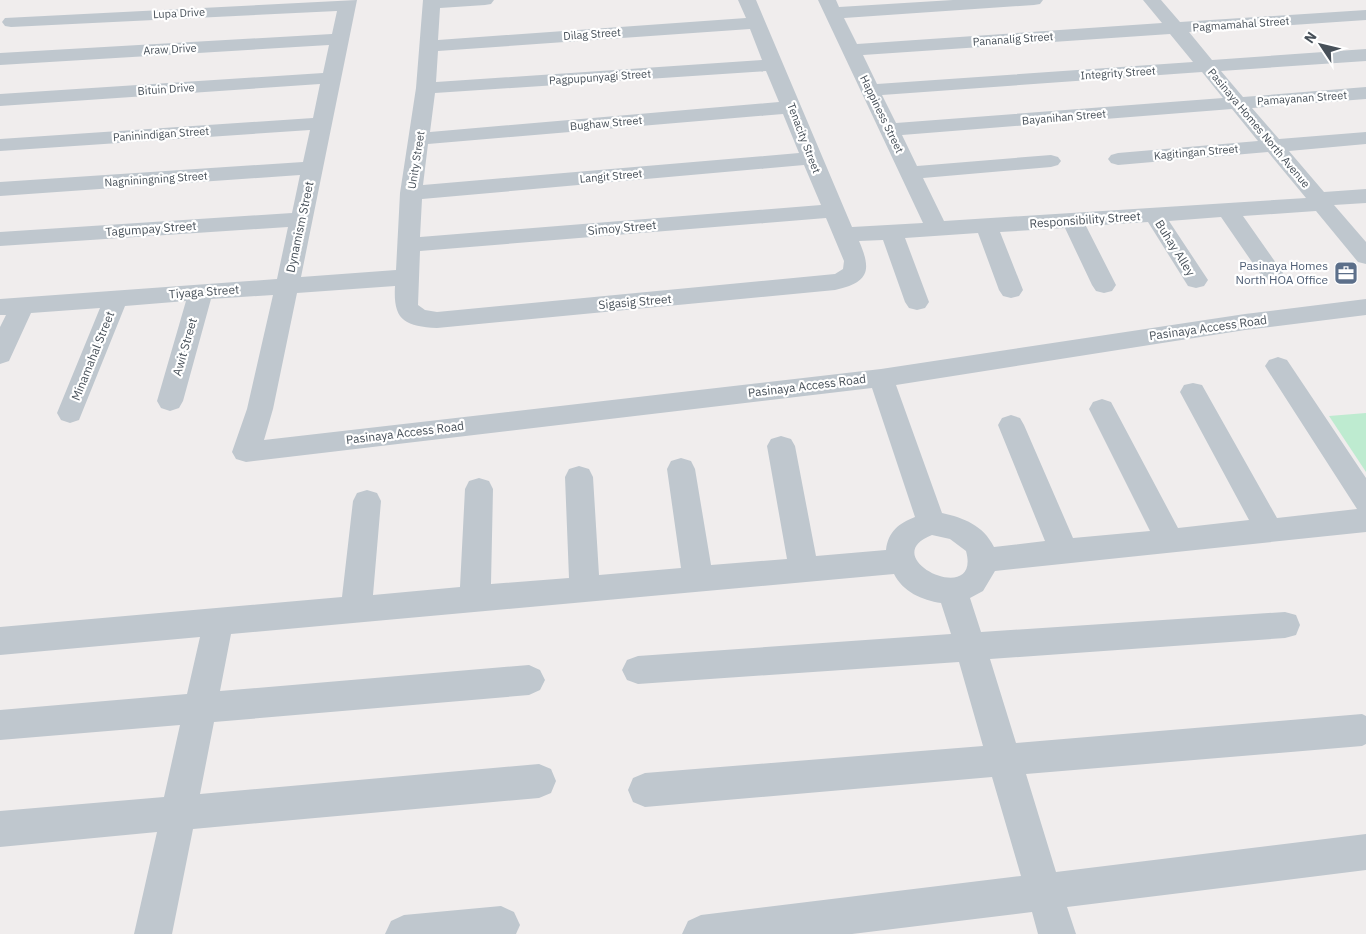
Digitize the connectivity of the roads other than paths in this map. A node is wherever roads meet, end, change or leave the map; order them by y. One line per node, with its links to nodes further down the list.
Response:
1 (485, 0): 6 (street)
2 (747, 0): 10 (street, Tenacity Street)
3 (1034, 0): 7 (street)
4 (1152, 0): 11 (street, Pasinaya Homes North Avenue)
5 (347, 2): 9 (street, Lupa Drive); 12 (street, Dynamism Street)
6 (432, 2): 13 (street, Unity Street)
7 (830, 6): 14 (street, Happiness Street)
8 (1366, 15): 11 (street, Pagmamahal Street)
9 (11, 22)
10 (757, 23): 13 (street, Dilag Street); 17 (street, Tenacity Street)
11 (1175, 28): 14 (street, Pananalig Street); 18 (street, Pasinaya Homes North Avenue)
12 (340, 39): 16 (street, Araw Drive); 19 (street, Dynamism Street)
13 (428, 46): 20 (street, Unity Street)
14 (851, 50): 21 (street, Happiness Street)
15 (1366, 55): 18 (street, Integrity Street)
16 (0, 59)
17 (774, 65): 20 (street, Pagpupunyagi Street); 25 (street, Tenacity Street)
18 (1208, 67): 21 (street, Integrity Street); 24 (street, Pasinaya Homes North Avenue)
19 (331, 78): 23 (street, Bituin Drive); 26 (street, Dynamism Street)
20 (426, 88): 28 (street, Unity Street)
21 (870, 90): 27 (street, Happiness Street)
22 (1366, 93): 24 (street, Pamayanan Street)
23 (0, 100)
24 (1238, 103): 27 (street, Bayanihan Street); 31 (street, Pasinaya Homes North Avenue)
25 (792, 107): 28 (street, Bughaw Street); 32 (street, Tenacity Street)
26 (321, 124): 30 (street, Paninindigan Street); 35 (street, Dynamism Street)
27 (890, 130): 36 (street, Happiness Street)
28 (420, 138): 38 (street, Unity Street)
29 (1366, 138): 31 (street, Kagitingan Street)
30 (0, 145)
31 (1274, 145): 33 (street, Kagitingan Street); 40 (street, Pasinaya Homes North Avenue)
32 (811, 158): 38 (street, Langit Street); 42 (street, Tenacity Street)
33 (1118, 159)
34 (1051, 161): 36 (street)
35 (312, 168): 37 (street, Nagniningning Street); 44 (street, Dynamism Street)
36 (910, 173): 47 (street, Happiness Street)
37 (0, 189)
38 (410, 193): 51 (street, Unity Street)
39 (1366, 196): 40 (street, Responsibility Street)
40 (1322, 201): 41 (street, Responsibility Street); 52 (street, Pasinaya Homes North Avenue)
41 (1227, 210): 43 (street, Responsibility Street); 53 (street)
42 (834, 211): 49 (street, Tenacity Street); 51 (street, Simoy Street)
43 (1154, 215): 45 (street, Responsibility Street); 56 (street, Buhay Alley)
44 (302, 219): 50 (street, Tagumpay Street); 58 (street, Dynamism Street)
45 (1072, 220): 46 (street, Responsibility Street); 57 (street)
46 (986, 226): 47 (street, Responsibility Street); 59 (street)
47 (937, 229): 48 (street, Responsibility Street)
48 (892, 232): 49 (street, Responsibility Street); 62 (street)
49 (845, 235): 54 (street, Tenacity Street)
50 (0, 239)
51 (409, 246): 55 (street, Unity Street)
52 (1366, 257)
53 (1270, 273)
54 (852, 276): 65 (street, Sigasig Street)
55 (408, 277): 58 (street, Tiyaga Street); 65 (street, Unity Street)
56 (1196, 280)
57 (1104, 285)
58 (287, 286): 60 (street, Tiyaga Street); 75 (street, Dynamism Street)
59 (1011, 290)
60 (201, 292): 61 (street, Tiyaga Street); 70 (street, Awit Street)
61 (116, 298): 63 (street, Tiyaga Street); 72 (street, Minamahal Street)
62 (917, 302)
63 (11, 306): 66 (street)
64 (1366, 307): 68 (street, Pasinaya Access Road)
65 (416, 317)
66 (0, 355)
67 (1278, 366): 80 (street)
68 (880, 378): 75 (street, Pasinaya Access Road); 82 (street)
69 (1193, 392): 83 (street)
70 (170, 401)
71 (1102, 409): 84 (street)
72 (70, 413)
73 (1010, 425): 85 (street)
74 (781, 446): 88 (street)
75 (246, 452)
76 (681, 469): 89 (street)
77 (579, 477): 90 (street)
78 (479, 489): 92 (street)
79 (367, 501): 93 (street)
80 (1366, 501)
81 (1366, 520): 83 (street)
82 (931, 523): 86 (street); 87 (street)
83 (1268, 528): 84 (street)
84 (1170, 541): 85 (street)
85 (1064, 551): 86 (street)
86 (983, 560): 91 (street)
87 (901, 561): 88 (street); 91 (street)
88 (804, 568): 89 (street)
89 (698, 580): 90 (street)
90 (585, 590): 92 (street)
91 (953, 591): 97 (street)
92 (475, 600): 93 (street)
93 (356, 610): 94 (street)
94 (218, 622): 96 (street); 100 (street)
95 (1285, 625): 97 (street)
96 (0, 641)
97 (970, 647): 98 (street); 103 (street)
98 (638, 670)
99 (529, 680): 100 (street)
100 (200, 708): 101 (street); 106 (street)
101 (0, 725)
102 (1362, 730): 103 (street)
103 (1004, 760): 105 (street); 109 (street)
104 (538, 781): 106 (street)
105 (646, 790)
106 (178, 813): 107 (street); 111 (street)
107 (0, 829)
108 (1366, 852): 109 (street)
109 (1044, 892): 113 (street); 114 (street)
110 (502, 925): 112 (street)
111 (153, 934)
112 (404, 934)
113 (701, 934)
114 (1057, 934)

